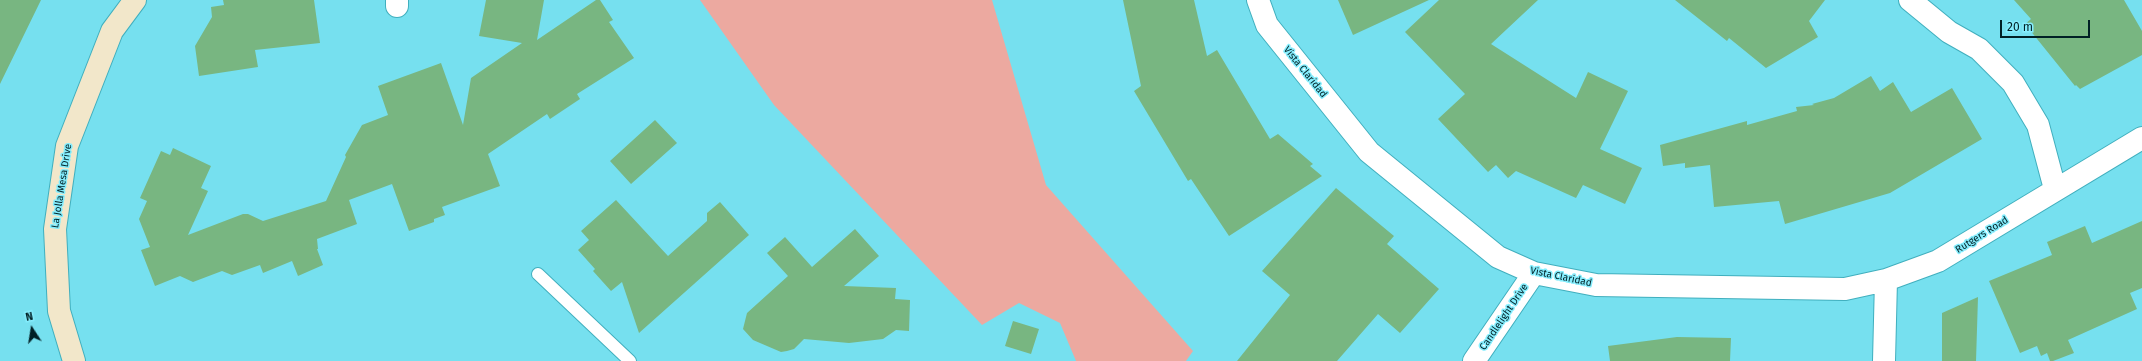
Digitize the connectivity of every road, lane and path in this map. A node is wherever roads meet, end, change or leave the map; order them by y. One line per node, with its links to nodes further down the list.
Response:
1 (136, 0): 9 (street, La Jolla Mesa Drive)
2 (1258, 0): 6 (street, Vista Claridad)
3 (1910, 0): 5 (street)
4 (2142, 138): 5 (street, Rutgers Road)
5 (2055, 190): 8 (street, Rutgers Road)
6 (1534, 273): 8 (street, Vista Claridad); 11 (street, Candlelight Drive)
7 (538, 274): 10 (lane)
8 (1886, 280): 12 (street)
9 (74, 361)
10 (630, 361)
11 (1474, 361)
12 (1884, 361)

